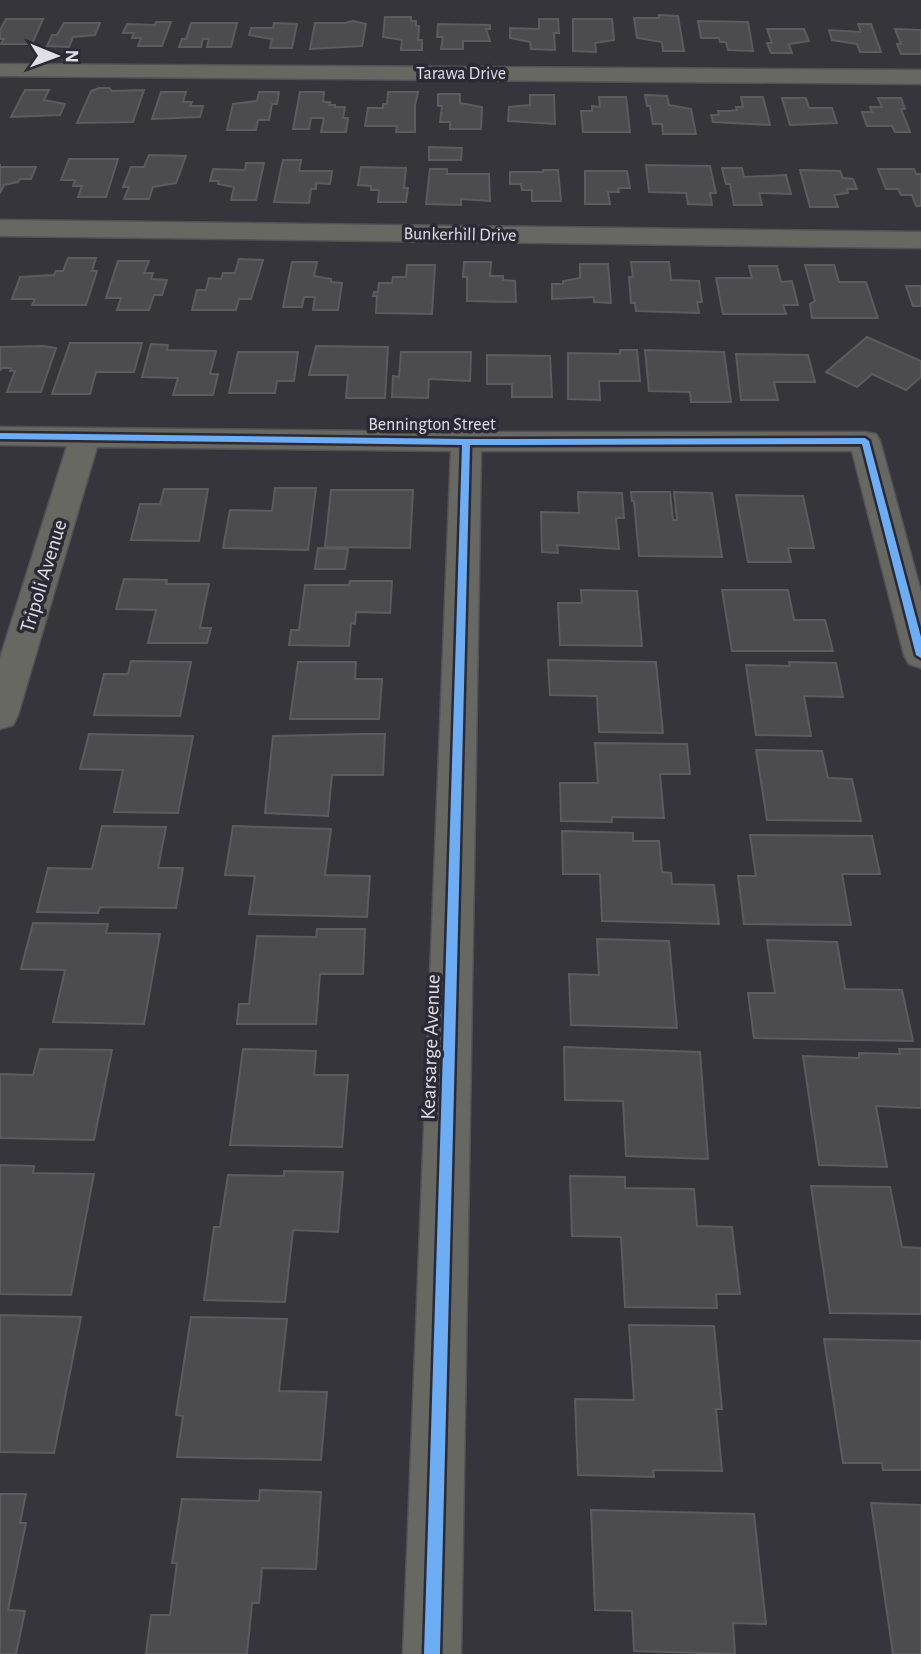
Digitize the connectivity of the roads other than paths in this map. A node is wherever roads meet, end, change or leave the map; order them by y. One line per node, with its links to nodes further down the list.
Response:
1 (0, 70): 2 (street, Tarawa Drive)
2 (921, 77)
3 (0, 228): 4 (street, Bunkerhill Drive)
4 (921, 240)
5 (0, 436): 6 (street, Bennington Street)
6 (85, 438): 7 (street, Bennington Street); 9 (street, Tripoli Avenue)
7 (466, 442): 8 (street, Bennington Street); 10 (street, Kearsarge Avenue)
8 (921, 655)
9 (0, 715)
10 (432, 1654)

